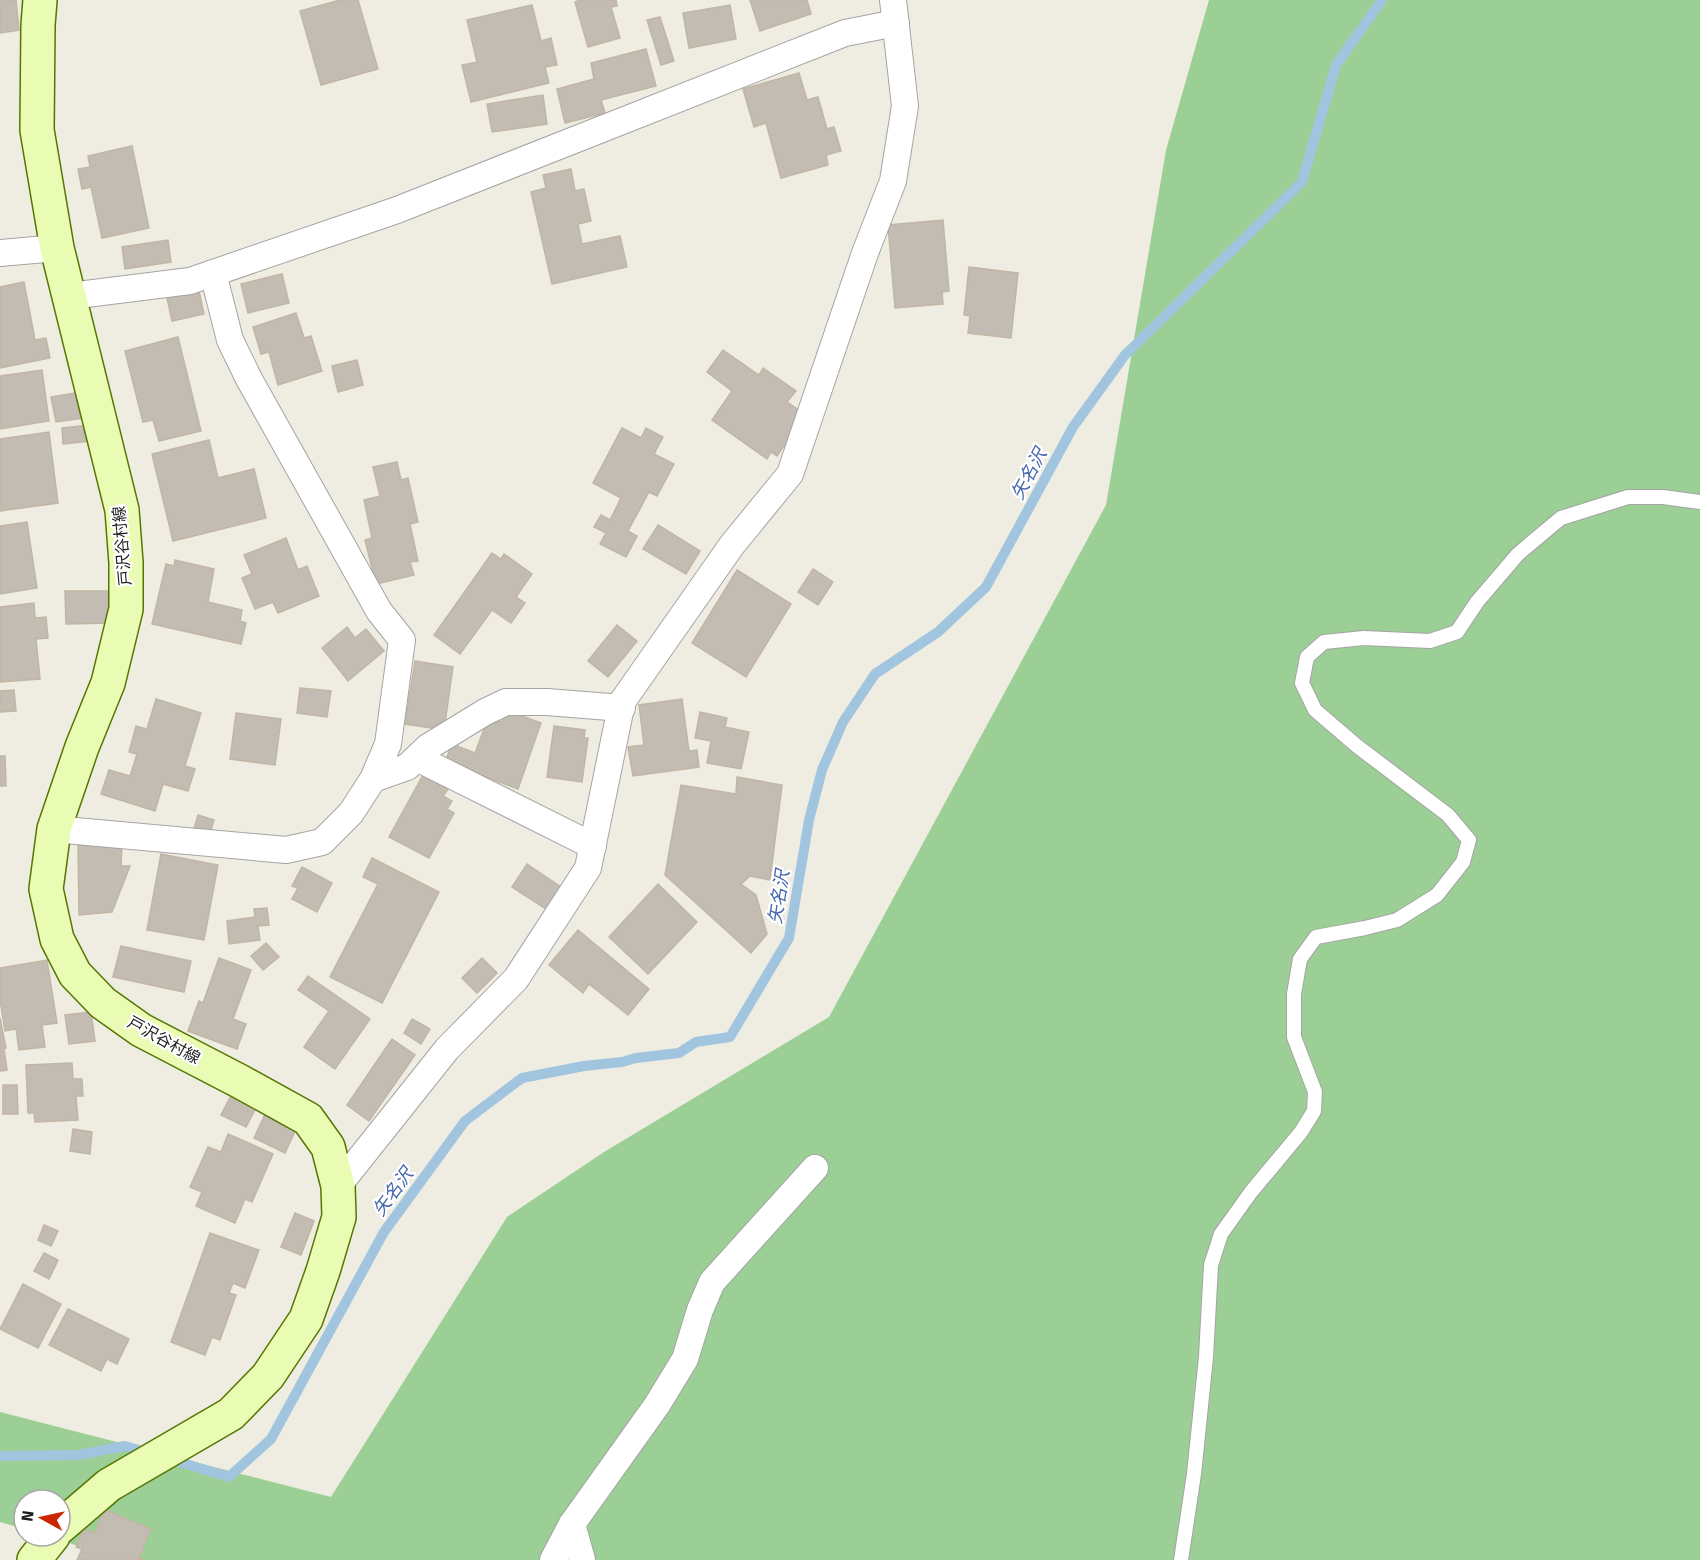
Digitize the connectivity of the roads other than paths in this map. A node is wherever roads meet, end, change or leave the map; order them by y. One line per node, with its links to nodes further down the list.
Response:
1 (40, 0): 3 (main road, 戸沢谷村線)
2 (895, 12): 5 (street); 8 (street)
3 (57, 248): 4 (street); 6 (main road, 戸沢谷村線)
4 (0, 253)
5 (213, 273): 6 (street); 10 (street)
6 (70, 296): 11 (main road, 戸沢谷村線)
7 (1700, 502): 21 (lane)
8 (622, 708): 9 (street); 12 (street)
9 (417, 758): 10 (street); 12 (street)
10 (373, 779): 11 (street)
11 (54, 828): 14 (main road, 戸沢谷村線)
12 (593, 846): 14 (street)
13 (815, 1168): 16 (street)
14 (338, 1186): 15 (main road, 戸沢谷村線)
15 (72, 1517)
16 (572, 1524): 19 (street); 20 (street)
17 (44, 1548): 18 (main road)
18 (34, 1560)
19 (553, 1560)
20 (582, 1560)
21 (1181, 1560)

